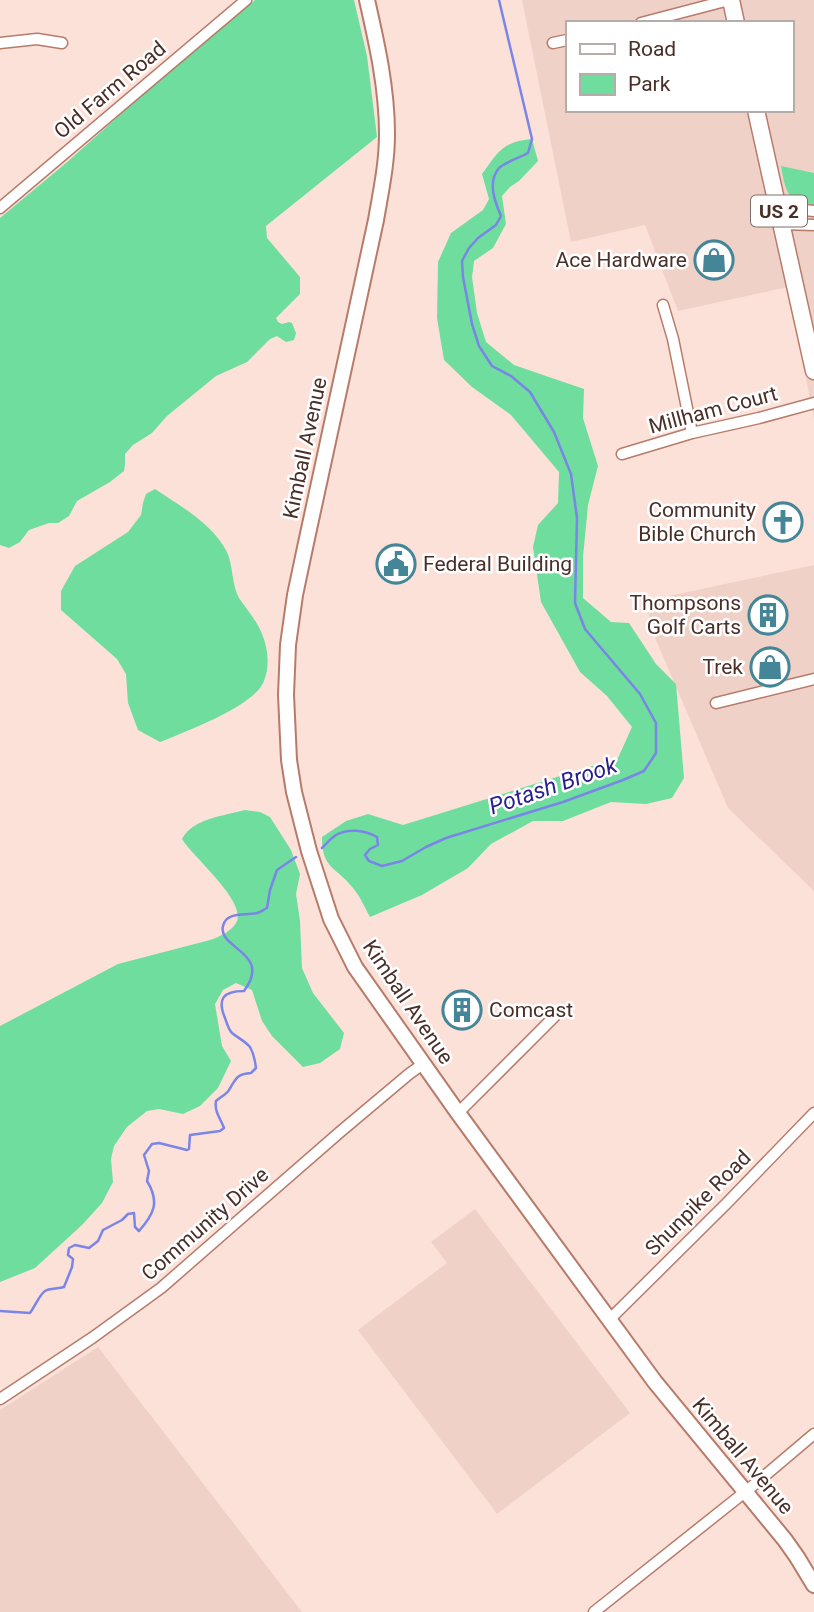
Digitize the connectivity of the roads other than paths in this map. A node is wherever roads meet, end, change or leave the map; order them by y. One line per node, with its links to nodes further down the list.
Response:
1 (246, 0): 12 (street, Old Farm Road)
2 (367, 0): 24 (main road, Kimball Avenue)
3 (730, 0): 4 (street); 5 (main road)
4 (649, 21)
5 (735, 21)
6 (566, 40): 9 (street)
7 (0, 43): 8 (street)
8 (62, 43)
9 (553, 43)
10 (756, 112): 11 (main road, US 2)
11 (778, 207): 13 (street); 14 (main road, US 2)
12 (0, 208)
13 (814, 211)
14 (782, 224): 15 (street); 17 (main road, US 2)
15 (814, 225)
16 (663, 305): 19 (street)
17 (814, 372)
18 (814, 403): 19 (street, Millham Court)
19 (692, 433): 20 (street, Millham Court)
20 (622, 454)
21 (814, 679): 22 (street)
22 (716, 703)
23 (555, 1016): 25 (street)
24 (423, 1064): 25 (main road, Kimball Avenue); 28 (street, Community Drive)
25 (458, 1113): 27 (main road, Kimball Avenue)
26 (814, 1113): 27 (street, Shunpike Road)
27 (609, 1320): 30 (main road, Kimball Avenue)
28 (0, 1398)
29 (814, 1434): 30 (street)
30 (750, 1488): 31 (main road, Kimball Avenue); 32 (street)
31 (814, 1585)
32 (594, 1612)

